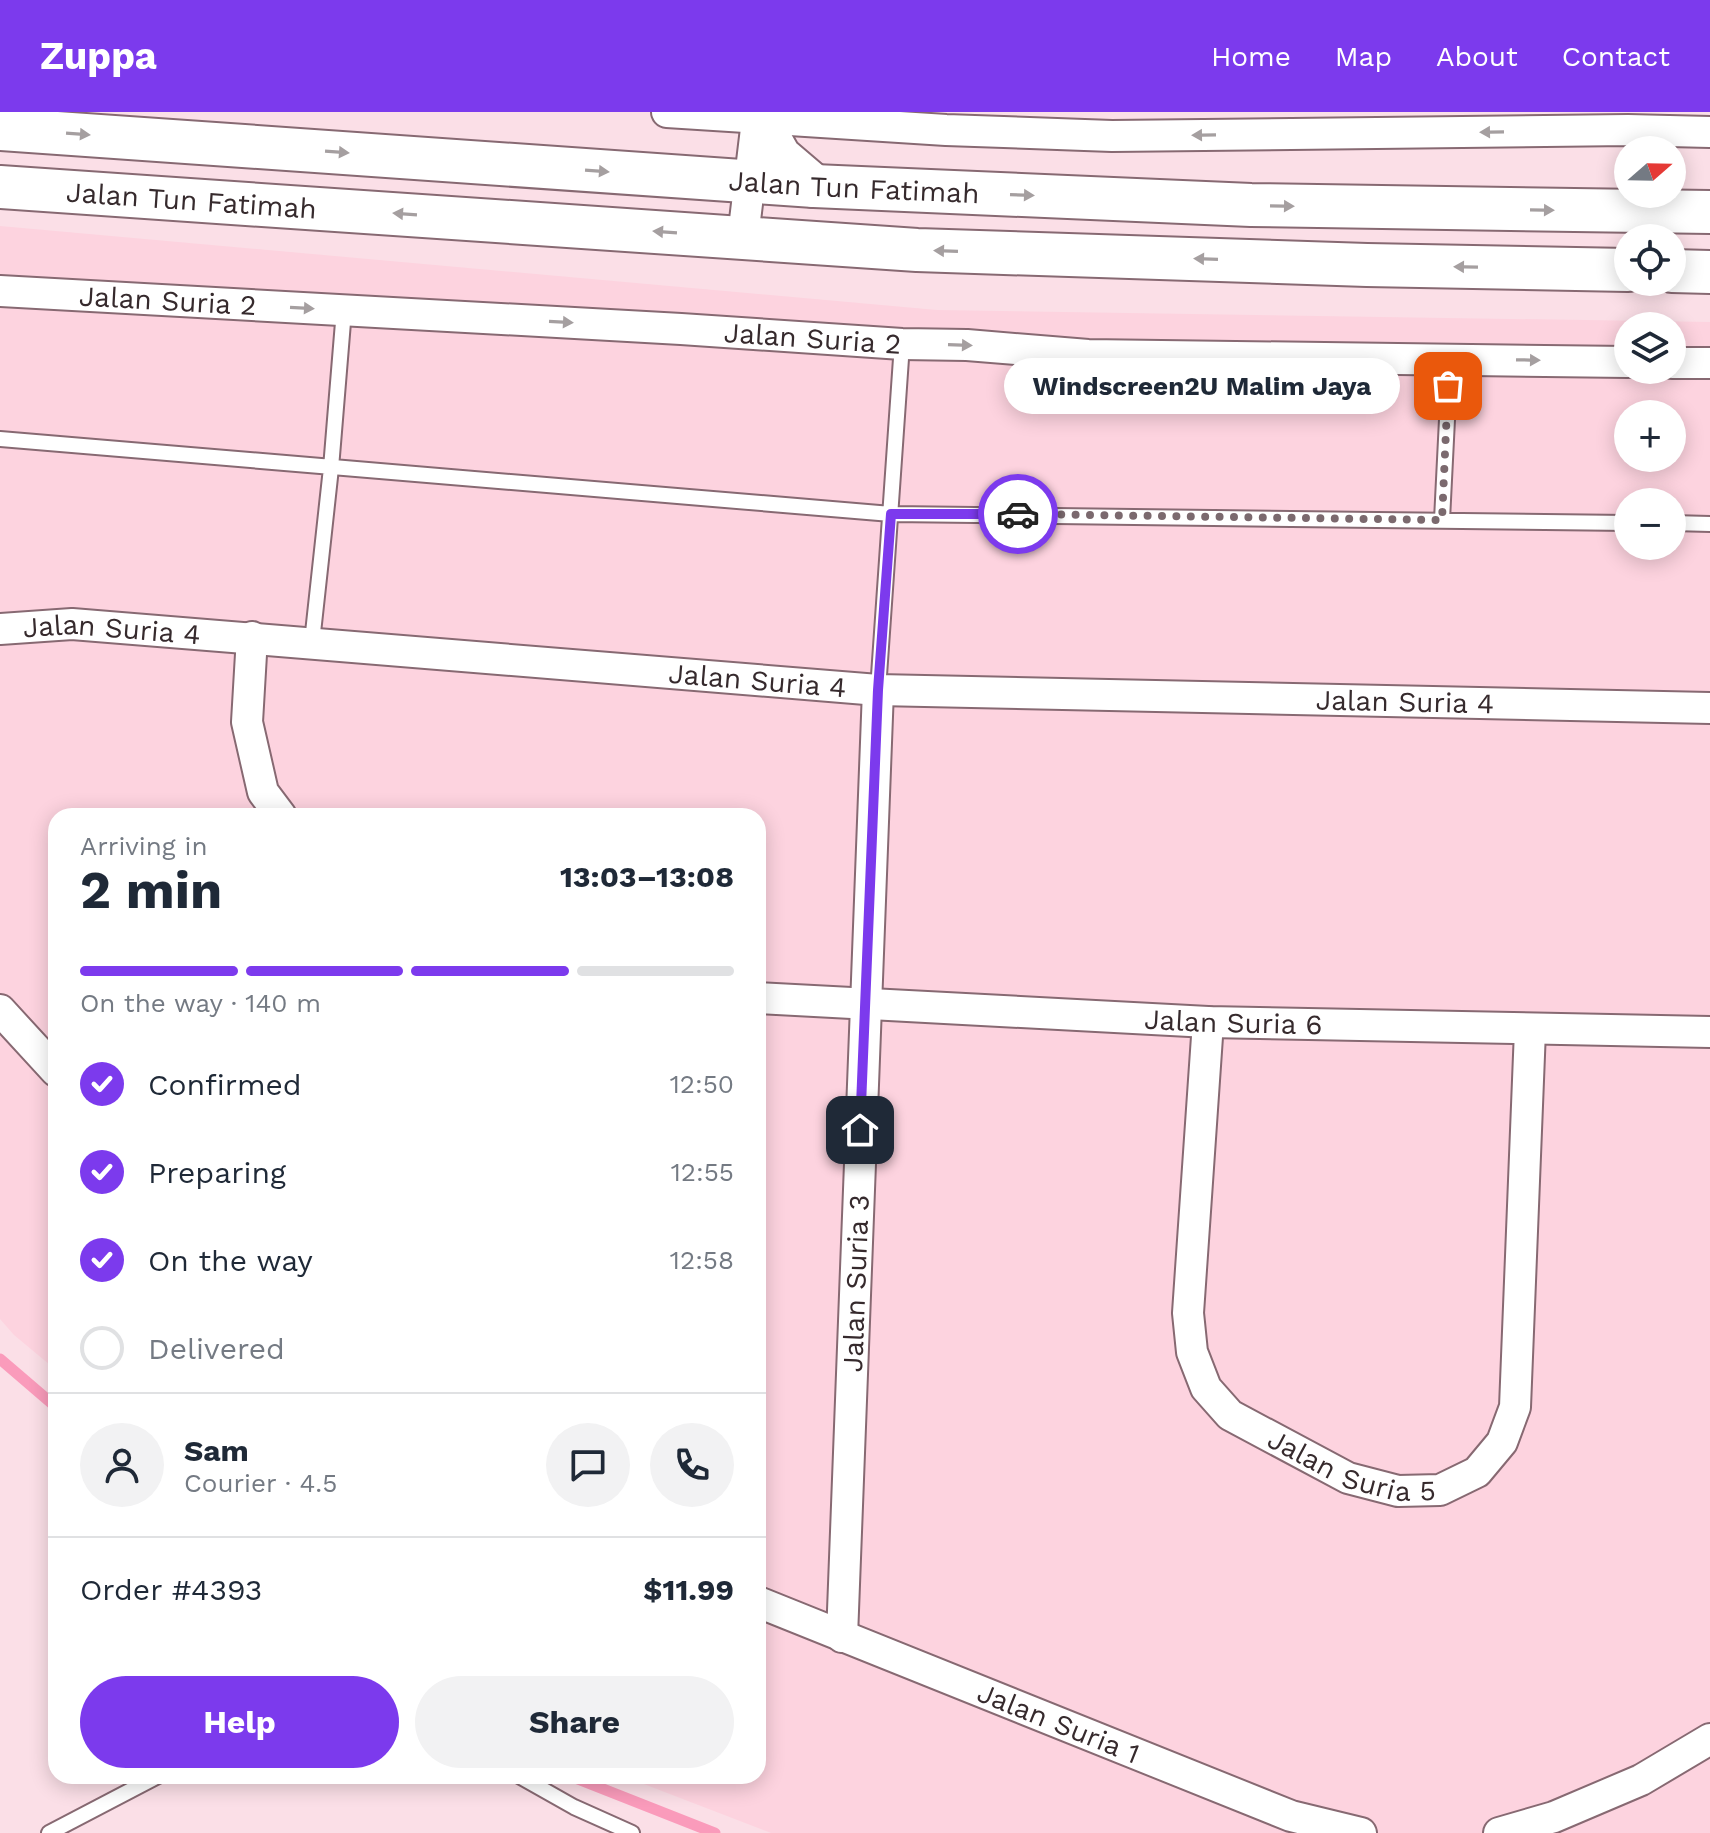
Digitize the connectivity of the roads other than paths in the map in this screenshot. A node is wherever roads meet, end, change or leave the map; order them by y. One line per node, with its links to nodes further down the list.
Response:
1 (667, 112): 2 (street)
2 (758, 115): 3 (street); 8 (street); 9 (main road)
3 (946, 121): 5 (street)
4 (1628, 121): 5 (street, one-way to 5); 7 (street)
5 (1112, 124)
6 (0, 129): 8 (main road, Jalan Tun Fatimah, one-way to 8)
7 (1710, 132)
8 (749, 182): 9 (main road, Jalan Tun Fatimah); 12 (street)
9 (814, 186): 11 (main road, Jalan Tun Fatimah, one-way to 11)
10 (0, 187): 12 (main road, Jalan Tun Fatimah, one-way to 10)
11 (1710, 212)
12 (743, 237): 13 (main road, Jalan Tun Fatimah, one-way to 12)
13 (1614, 270)
14 (1686, 271): 15 (main road)
15 (1710, 272)
16 (0, 291): 17 (street, Jalan Suria 2, one-way to 17)
17 (344, 310): 18 (street, Jalan Suria 2, one-way to 18); 24 (lane)
18 (902, 344): 19 (street, Jalan Suria 2, one-way to 19); 25 (lane)
19 (1450, 359): 20 (street, Jalan Suria 2, one-way to 20); 26 (lane)
20 (1614, 362)
21 (1686, 363): 22 (street)
22 (1710, 363)
23 (0, 439): 24 (lane)
24 (331, 468): 25 (lane); 32 (lane)
25 (891, 514): 26 (lane); 33 (lane)
26 (1442, 520): 27 (lane)
27 (1614, 523)
28 (1686, 523): 29 (lane)
29 (1710, 524)
30 (0, 629): 31 (street, Jalan Suria 4)
31 (252, 637): 32 (street, Jalan Suria 4); 35 (street)
32 (312, 642): 33 (street, Jalan Suria 4)
33 (878, 690): 34 (street, Jalan Suria 4); 37 (street, Jalan Suria 3)
34 (1710, 708)
35 (275, 808)
36 (766, 998): 37 (street, Jalan Suria 6)
37 (865, 1004): 39 (street, Jalan Suria 6); 44 (street, Jalan Suria 3)
38 (0, 1010): 42 (street)
39 (1208, 1022): 40 (street, Jalan Suria 6); 40 (street, Jalan Suria 5)
40 (1530, 1030): 41 (street, Jalan Suria 6)
41 (1710, 1032)
42 (48, 1062)
43 (766, 1605): 44 (street, Jalan Suria 1)
44 (842, 1637): 50 (street, Jalan Suria 1)
45 (1710, 1739): 51 (street)
46 (143, 1784): 48 (lane)
47 (533, 1784): 49 (lane)
48 (49, 1833)
49 (632, 1833)
50 (1361, 1833)
51 (1499, 1833)

